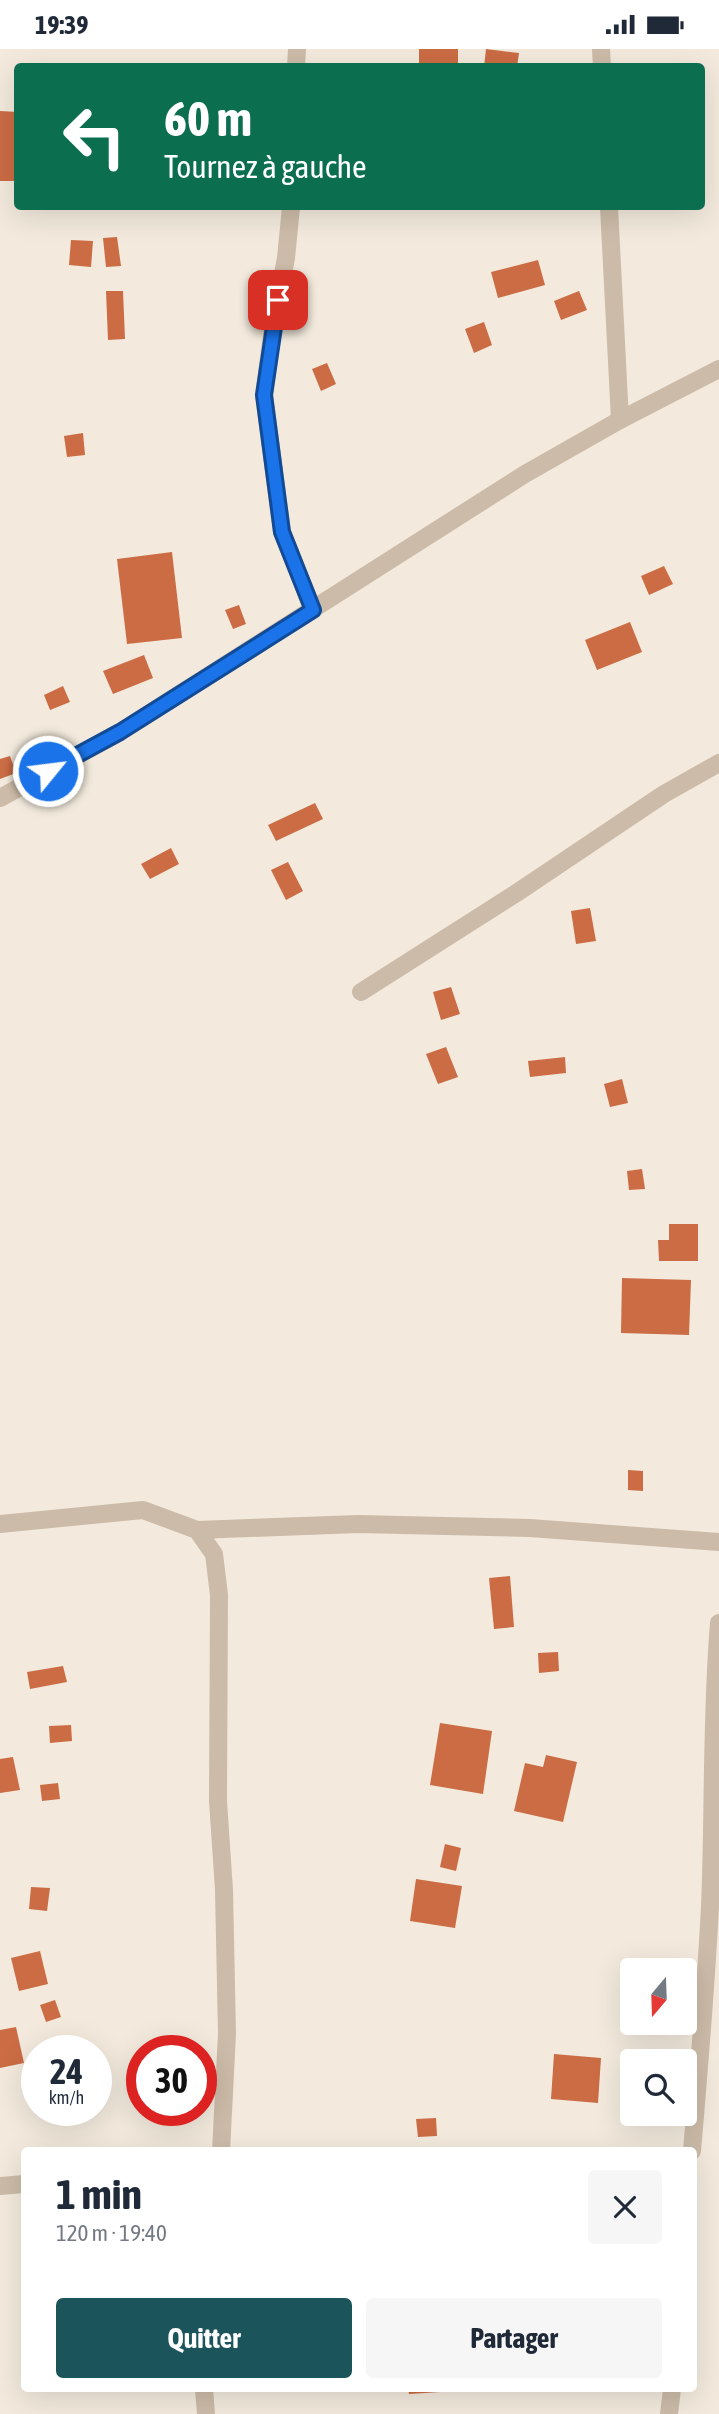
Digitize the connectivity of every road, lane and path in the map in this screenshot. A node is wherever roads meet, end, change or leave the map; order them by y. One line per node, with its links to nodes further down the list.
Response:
1 (291, 210): 5 (street)
2 (609, 210): 4 (street)
3 (719, 369): 4 (street)
4 (620, 420): 5 (street)
5 (313, 610): 7 (street)
6 (719, 763): 8 (street)
7 (0, 798)
8 (360, 992)
9 (0, 1524): 10 (street)
10 (197, 1530): 11 (street); 13 (street)
11 (719, 1542)
12 (719, 1623): 14 (street)
13 (221, 2147)
14 (692, 2147)
15 (21, 2184): 16 (street)
16 (0, 2186)
17 (204, 2392): 19 (street)
18 (672, 2392): 20 (street)
19 (206, 2414)
20 (669, 2414)

